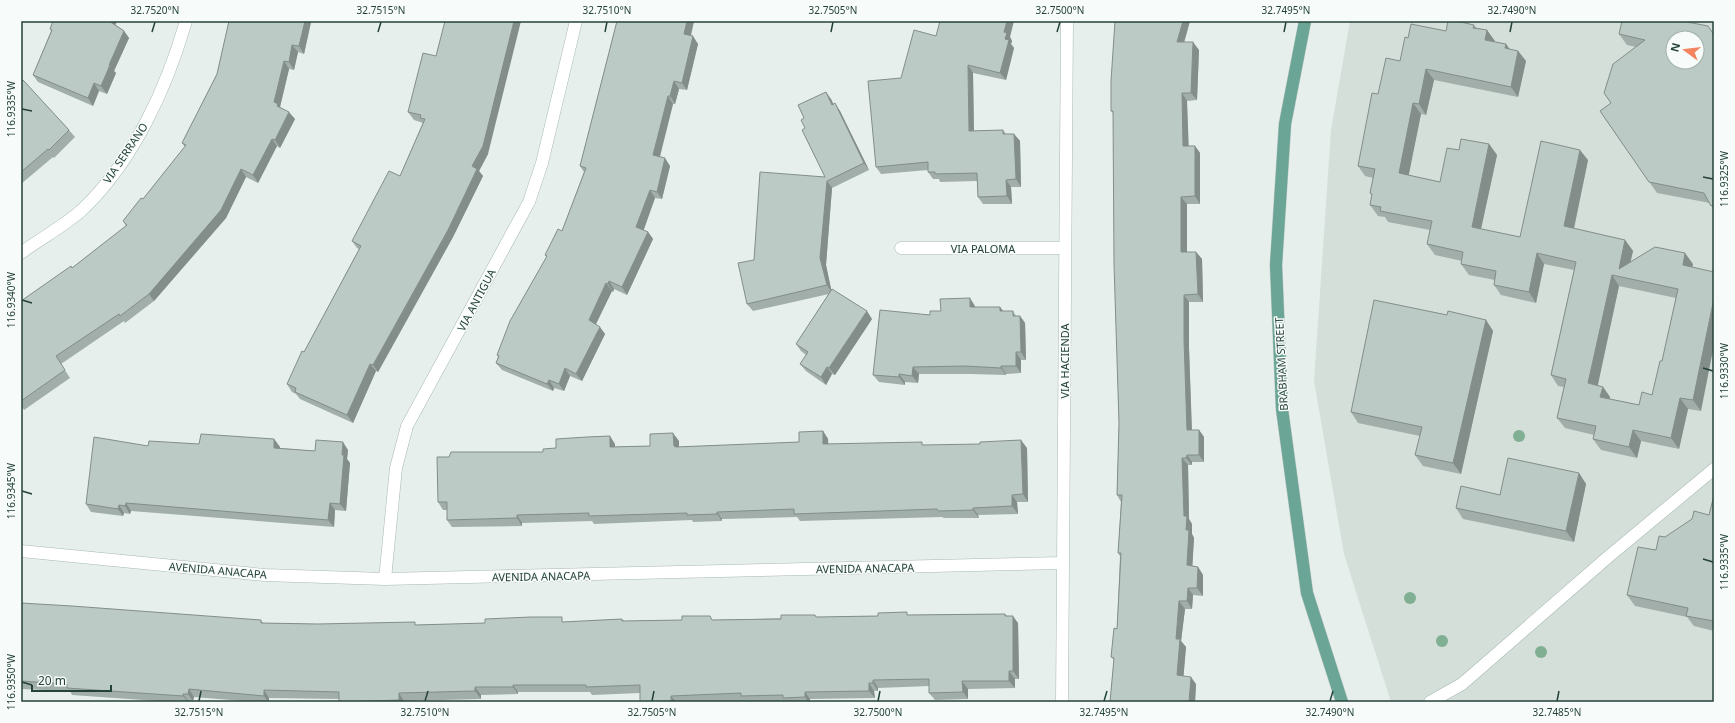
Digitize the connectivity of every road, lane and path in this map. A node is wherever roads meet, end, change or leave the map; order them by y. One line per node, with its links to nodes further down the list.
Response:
1 (186, 21): 7 (street, VIA SERRANO)
2 (576, 21): 11 (street, VIA ANTIGUA)
3 (1067, 21): 6 (street, VIA HACIENDA)
4 (1305, 21): 13 (main road, BRABHAM STREET)
5 (900, 248): 6 (street, VIA PALOMA)
6 (1065, 248): 10 (street, VIA HACIENDA)
7 (21, 253)
8 (1714, 469): 14 (street)
9 (21, 551): 11 (street, AVENIDA ANACAPA)
10 (1063, 563): 11 (street, AVENIDA ANACAPA); 12 (street, VIA HACIENDA)
11 (385, 579)
12 (1062, 702)
13 (1342, 702)
14 (1430, 702)

